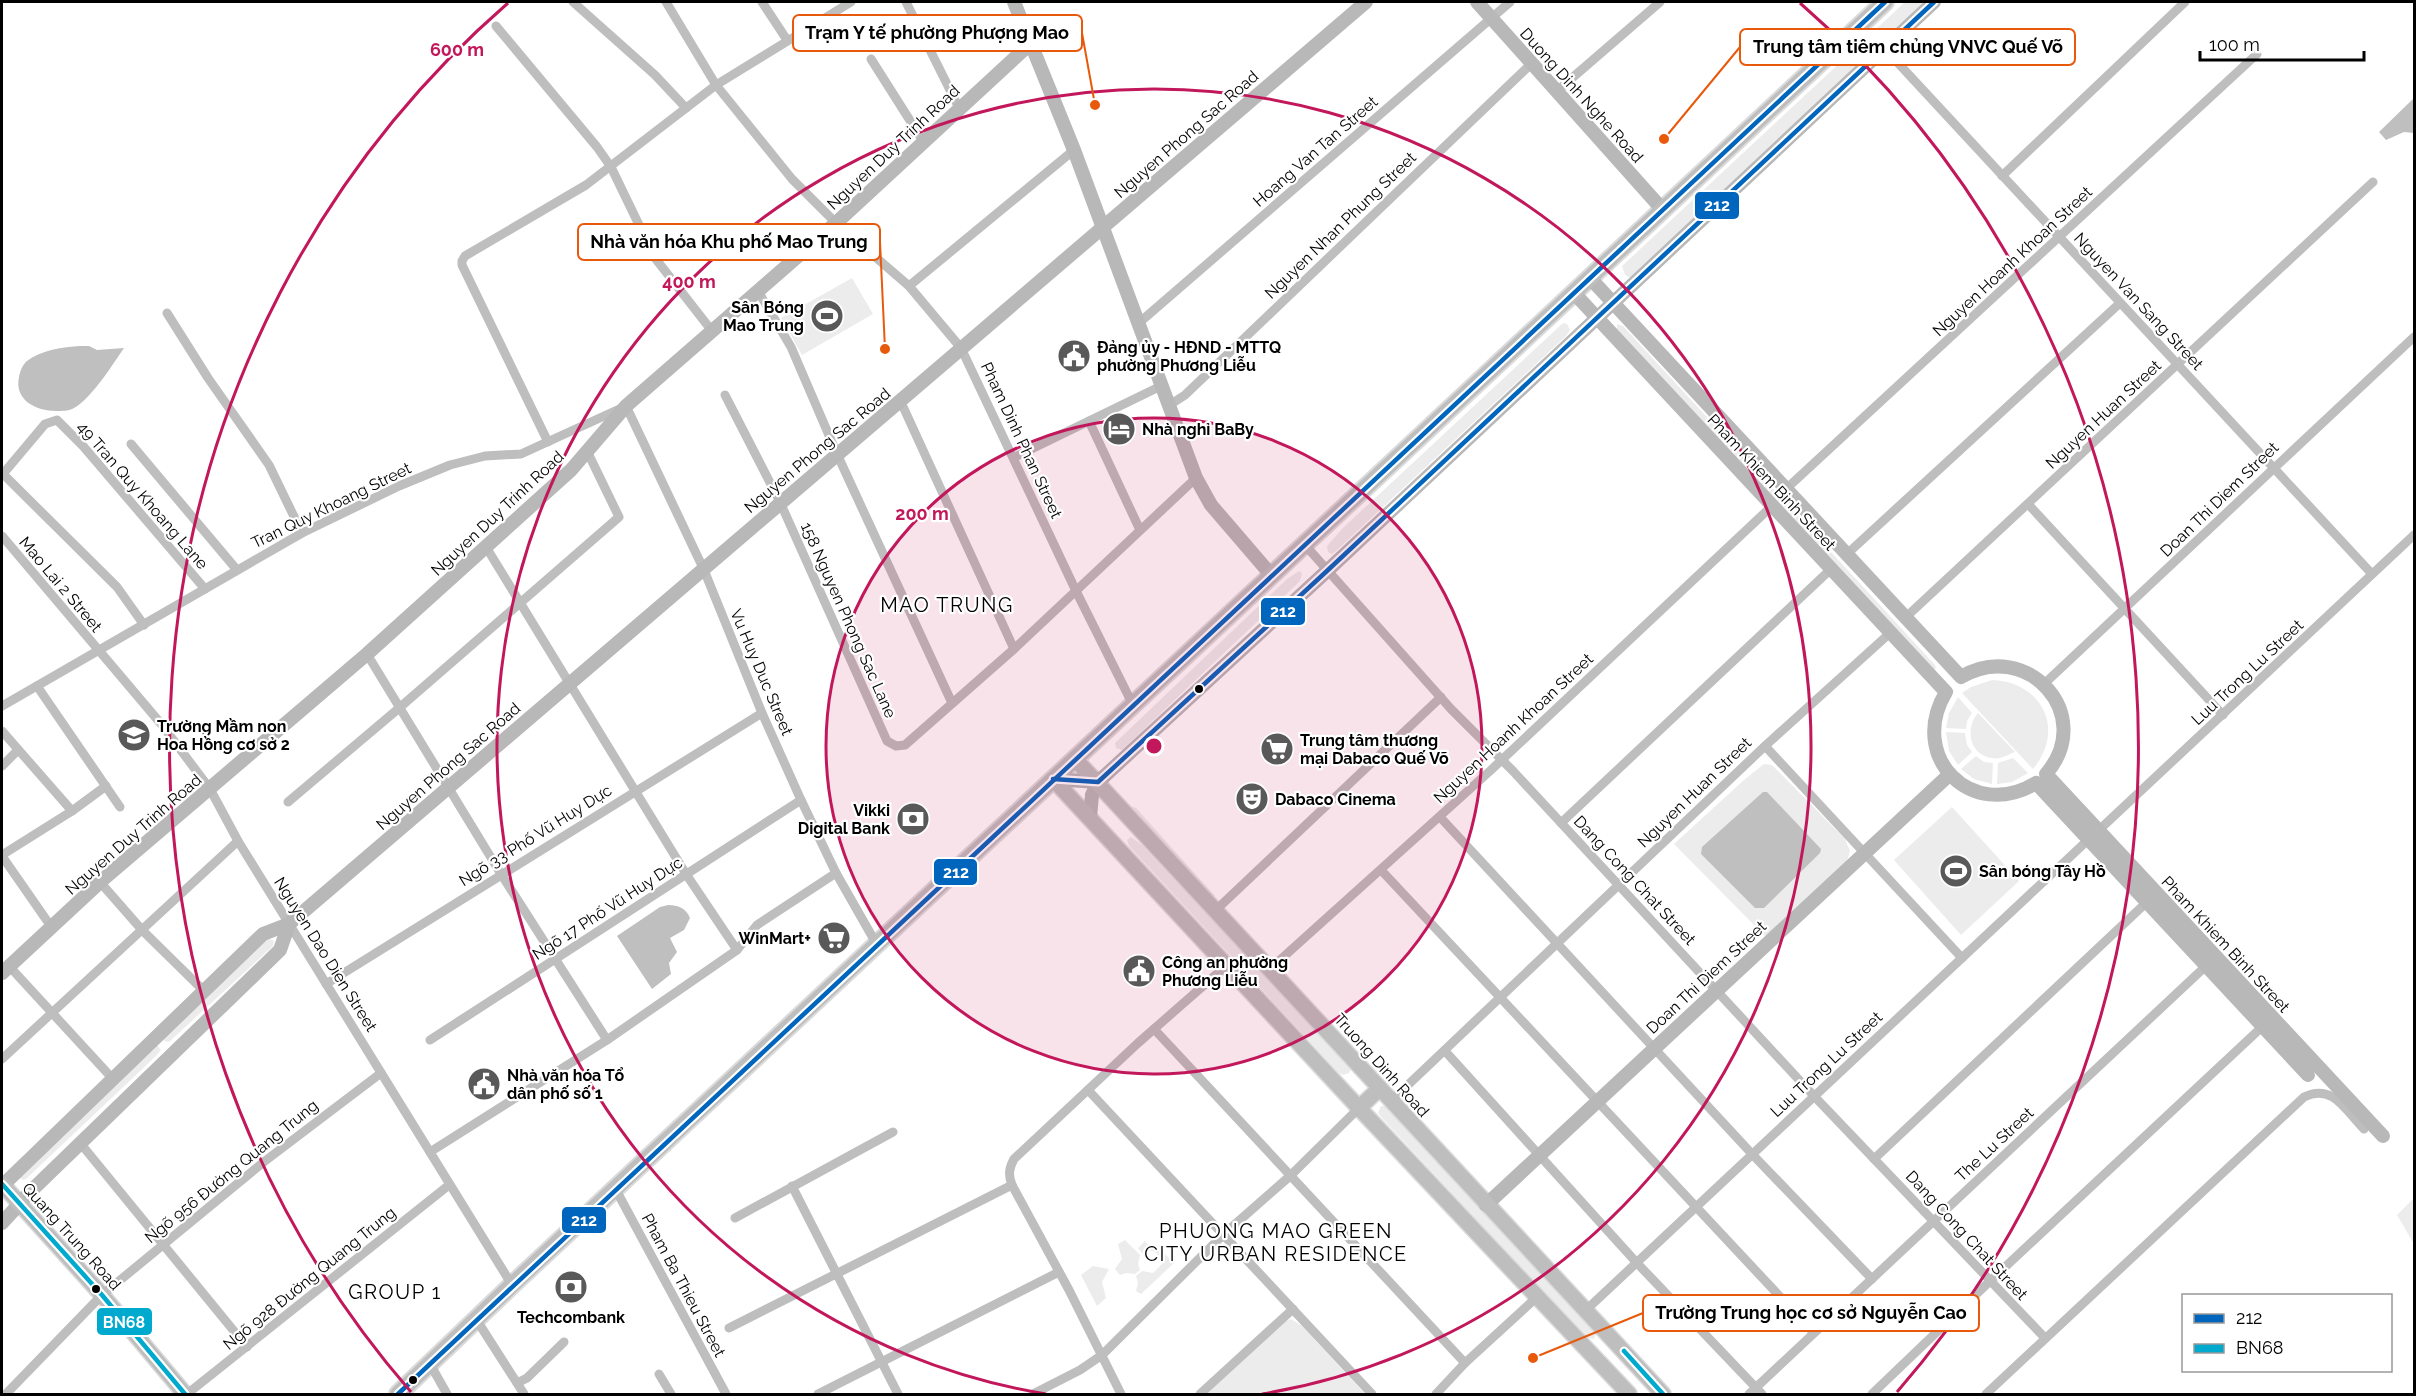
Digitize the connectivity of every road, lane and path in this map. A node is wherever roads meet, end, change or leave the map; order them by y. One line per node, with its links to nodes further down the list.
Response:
1 (573, 2): 24 (street)
2 (666, 2): 22 (street, Pham Dinh Phan Street)
3 (762, 2): 16 (street)
4 (850, 2): 16 (street)
5 (906, 2): 25 (street)
6 (1014, 2): 17 (street)
7 (1366, 2): 33 (street, Nguyen Phong Sac Road)
8 (1477, 2): 14 (street, Duong Dinh Nghe Road)
9 (1510, 2): 14 (street, Hoang Van Tan Street)
10 (1660, 2): 23 (street)
11 (1934, 2): 18 (street)
12 (2185, 2): 29 (street)
13 (1878, 4): 31 (highway)
14 (1491, 18): 21 (street, Duong Dinh Nghe Road); 43 (street, Hoang Van Tan Street)
15 (496, 26): 28 (street)
16 (787, 40): 22 (street)
17 (1032, 42): 25 (street, Nguyen Duy Trinh Road); 27 (street)
18 (1885, 49): 29 (street, Nguyen Van Sang Street); 39 (street)
19 (2257, 54): 34 (street, Nguyen Hoanh Khoan Street)
20 (871, 59): 26 (street)
21 (1532, 64): 23 (street, Duong Dinh Nghe Road); 52 (street, Nguyen Nhan Phung Street)
22 (716, 85): 24 (street); 32 (street, Pham Dinh Phan Street)
23 (1557, 91): 31 (street, Duong Dinh Nghe Road)
24 (686, 108): 28 (street)
25 (959, 108): 26 (street, Nguyen Duy Trinh Road)
26 (923, 141): 32 (street, Nguyen Duy Trinh Road)
27 (1074, 150): 33 (street); 36 (street)
28 (611, 167): 44 (street); 54 (street)
29 (2002, 176): 34 (street, Nguyen Van Sang Street)
30 (2373, 182): 47 (street, Nguyen Huan Street)
31 (1662, 210): 35 (highway)
32 (836, 223): 36 (street, Pham Dinh Phan Street); 37 (street, Nguyen Duy Trinh Road)
33 (1102, 229): 43 (street); 46 (street, Nguyen Phong Sac Road)
34 (2059, 237): 40 (street, Nguyen Van Sang Street); 62 (street, Nguyen Hoanh Khoan Street)
35 (1590, 278): 38 (highway); 39 (street, Pham Khiem Binh Street)
36 (909, 286): 46 (street, Pham Dinh Phan Street)
37 (758, 291): 44 (street, Nguyen Duy Trinh Road); 57 (street)
38 (1574, 293): 42 (street, Pham Khiem Binh Street); 70 (highway)
39 (1614, 303): 42 (street); 62 (street, Pham Khiem Binh Street)
40 (2120, 303): 47 (street, Nguyen Van Sang Street); 72 (street)
41 (167, 313): 67 (street)
42 (1597, 318): 65 (street, Pham Khiem Binh Street); 76 (street)
43 (1140, 322): 48 (street)
44 (712, 331): 51 (street, Nguyen Duy Trinh Road)
45 (2415, 337): 59 (street, Doan Thi Diem Street)
46 (961, 348): 50 (street, Nguyen Phong Sac Road); 58 (street, Pham Dinh Phan Street)
47 (2177, 365): 59 (street, Nguyen Van Sang Street); 64 (street, Nguyen Huan Street)
48 (1161, 386): 52 (street); 53 (street)
49 (725, 395): 63 (street, 158 Nguyen Phong Sac Lane)
50 (900, 400): 57 (street, Nguyen Phong Sac Road); 86 (street)
51 (626, 406): 54 (street, Tran Quy Khoang Street); 56 (street, Nguyen Duy Trinh Road); 75 (street, Vu Huy Duc Street)
52 (1168, 406): 61 (street)
53 (1089, 421): 58 (street); 66 (street)
54 (548, 442): 67 (street, Tran Quy Khoang Street)
55 (131, 444): 74 (street)
56 (587, 451): 71 (street, Nguyen Duy Trinh Road); 81 (street)
57 (837, 454): 63 (street, Nguyen Phong Sac Road); 94 (street)
58 (1015, 457): 80 (street, Pham Dinh Phan Street)
59 (2274, 469): 77 (street, Nguyen Van Sang Street); 82 (street, Doan Thi Diem Street)
60 (2, 475): 79 (street, 49 Tran Quy Khoang Lane); 84 (street)
61 (1197, 478): 66 (street); 78 (street)
62 (1786, 489): 72 (street, Pham Khiem Binh Street)
63 (780, 502): 75 (street, Nguyen Phong Sac Road); 94 (street, 158 Nguyen Phong Sac Lane)
64 (2028, 504): 82 (street); 83 (street, Nguyen Huan Street)
65 (1772, 506): 73 (street, Pham Khiem Binh Street); 104 (street, Nguyen Hoanh Khoan Street)
66 (1140, 530): 80 (street)
67 (302, 533): 74 (street, Tran Quy Khoang Street)
68 (2415, 535): 77 (street, Luu Trong Lu Street)
69 (2, 536): 87 (street, Mao Lai 2 Street)
70 (1305, 545): 76 (street, Dang Cong Chat Street); 78 (highway)
71 (486, 547): 81 (street); 88 (street, Nguyen Duy Trinh Road)
72 (1847, 554): 83 (street, Pham Khiem Binh Street)
73 (1831, 569): 85 (street, Pham Khiem Binh Street); 120 (street)
74 (237, 570): 79 (street, Tran Quy Khoang Street)
75 (704, 570): 89 (street, Nguyen Phong Sac Road); 98 (street, Vu Huy Duc Street)
76 (1328, 570): 93 (street, Dang Cong Chat Street); 109 (street)
77 (2372, 574): 99 (street, Luu Trong Lu Street)
78 (1272, 576): 96 (highway)
79 (205, 589): 84 (street, Tran Quy Khoang Street)
80 (1076, 591): 86 (street); 96 (street, Pham Dinh Phan Street)
81 (519, 603): 89 (street); 97 (street)
82 (2127, 609): 90 (street, Doan Thi Diem Street); 99 (street)
83 (1905, 618): 90 (street, Pham Khiem Binh Street)
84 (144, 625): 87 (street, Tran Quy Khoang Street)
85 (1890, 633): 101 (street, Nguyen Huan Street); 106 (street, Pham Khiem Binh Street)
86 (1014, 649): 94 (street)
87 (98, 651): 91 (street, Tran Quy Khoang Street); 112 (street, Nguyen Dao Dien Street)
88 (367, 654): 97 (street); 112 (street, Nguyen Duy Trinh Road)
89 (568, 684): 111 (street, Nguyen Phong Sac Road); 113 (street)
90 (2044, 684): 107 (street)
91 (37, 686): 95 (street, Tran Quy Khoang Street); 110 (street)
92 (2, 693): 95 (street)
93 (1441, 697): 104 (street, Dang Cong Chat Street); 132 (street)
94 (952, 704)
95 (4, 705)
96 (1133, 705): 103 (highway)
97 (398, 710): 111 (street); 115 (street)
98 (762, 713): 113 (street, Ngõ 33 Phố Vũ Huy Dực); 114 (street, Vu Huy Duc Street)
99 (2223, 714): 121 (street, Luu Trong Lu Street)
100 (2, 731): 102 (street)
101 (1765, 746): 123 (street); 130 (street, Nguyen Huan Street)
102 (18, 750): 105 (street); 117 (street)
103 (1075, 759): 108 (highway); 109 (main road, Truong Dinh Road)
104 (1502, 759): 119 (street, Nguyen Hoanh Khoan Street); 120 (street, Dang Cong Chat Street)
105 (2, 766)
106 (1950, 774): 107 (street); 123 (street, Doan Thi Diem Street)
107 (2041, 778): 121 (street, Pham Khiem Binh Street)
108 (1053, 779): 109 (street); 118 (main road); 137 (highway)
109 (1098, 782): 118 (street); 132 (main road, Truong Dinh Road)
110 (106, 786): 116 (street); 117 (street)
111 (449, 788): 127 (street); 133 (street, Nguyen Phong Sac Road)
112 (210, 789): 122 (street, Nguyen Dao Dien Street); 129 (street, Nguyen Duy Trinh Road)
113 (636, 790): 127 (street, Ngõ 33 Phố Vũ Huy Dực); 128 (street)
114 (801, 800): 126 (street, Vu Huy Duc Street); 128 (street, Ngõ 17 Phố Vũ Huy Dực)
115 (288, 802)
116 (120, 807)
117 (72, 811): 124 (street)
118 (1090, 817): 141 (main road)
119 (1440, 817): 125 (street, Nguyen Hoanh Khoan Street); 136 (street)
120 (1561, 823): 130 (street, Dang Cong Chat Street)
121 (2094, 835): 131 (street, Pham Khiem Binh Street); 139 (street, Luu Trong Lu Street); 170 (street, Pham Khiem Binh Street)
122 (238, 841): 133 (street, Nguyen Dao Dien Street); 135 (street)
123 (1864, 852): 139 (street); 147 (street, Doan Thi Diem Street)
124 (2, 856): 134 (street)
125 (1381, 870): 143 (street, Nguyen Hoanh Khoan Street); 148 (street)
126 (836, 873): 137 (street, Vu Huy Duc Street); 138 (street)
127 (501, 874): 140 (street); 145 (street, Ngõ 33 Phố Vũ Huy Dực)
128 (686, 874): 138 (street); 140 (street, Ngõ 17 Phố Vũ Huy Dực)
129 (100, 882): 134 (street, Nguyen Duy Trinh Road); 135 (street)
130 (1618, 886): 136 (street, Nguyen Huan Street); 147 (street, Dang Cong Chat Street)
131 (2147, 902): 142 (street, Pham Khiem Binh Street); 175 (street)
132 (1216, 909): 143 (main road, Truong Dinh Road)
133 (290, 924): 145 (street, Nguyen Dao Dien Street); 146 (street, Nguyen Phong Sac Road); 157 (street, Nguyen Phong Sac Road)
134 (52, 928): 144 (street, Nguyen Duy Trinh Road)
135 (142, 930): 146 (street); 149 (street)
136 (1558, 942): 148 (street, Nguyen Huan Street); 155 (street)
137 (877, 945): 181 (highway)
138 (737, 950): 154 (street)
139 (1962, 958): 164 (street, Luu Trong Lu Street)
140 (555, 960): 153 (street, Ngõ 17 Phố Vũ Huy Dực); 154 (street)
141 (1227, 965): 151 (street); 167 (main road)
142 (2207, 965): 150 (street, Pham Khiem Binh Street); 186 (street, The Lu Street)
143 (1270, 969): 162 (main road, Truong Dinh Road)
144 (5, 970): 149 (street)
145 (326, 984): 159 (street, Nguyen Dao Dien Street)
146 (203, 990): 152 (street, Nguyen Phong Sac Road)
147 (1717, 990): 155 (street, Doan Thi Diem Street); 164 (street, Dang Cong Chat Street)
148 (1501, 997): 156 (street, Nguyen Huan Street); 166 (street)
149 (52, 1012): 158 (street); 161 (street)
150 (2263, 1026): 160 (street, Pham Khiem Binh Street); 194 (street)
151 (1154, 1029): 163 (street); 176 (street)
152 (155, 1036): 157 (street); 161 (street, Nguyen Phong Sac Road)
153 (430, 1040)
154 (607, 1040): 172 (street)
155 (1654, 1049): 166 (street, Doan Thi Diem Street); 173 (street)
156 (1445, 1051): 165 (street, Nguyen Huan Street); 174 (street)
157 (174, 1055): 171 (street, Nguyen Phong Sac Road)
158 (2, 1059)
159 (381, 1073): 172 (street, Nguyen Dao Dien Street); 189 (street, Ngõ 956 Đường Quang Trung)
160 (2308, 1075)
161 (112, 1077): 177 (street, Nguyen Phong Sac Road)
162 (1380, 1088): 165 (main road, Truong Dinh Road); 167 (main road)
163 (1088, 1090): 179 (street); 188 (street)
164 (1814, 1096): 173 (street, Luu Trong Lu Street); 175 (street, Dang Cong Chat Street)
165 (1391, 1101): 183 (main road, Truong Dinh Road)
166 (1597, 1101): 174 (street, Doan Thi Diem Street); 184 (street)
167 (1359, 1108): 176 (street); 197 (main road)
168 (2364, 1129): 203 (street)
169 (892, 1132): 180 (street)
170 (2382, 1136)
171 (81, 1144): 182 (street, Nguyen Phong Sac Road); 189 (street)
172 (430, 1152): 178 (street, Nguyen Dao Dien Street)
173 (1752, 1154): 184 (street, Luu Trong Lu Street); 193 (street)
174 (1540, 1155): 183 (street, Doan Thi Diem Street); 190 (street)
175 (1874, 1159): 186 (street, Dang Cong Chat Street)
176 (1290, 1176): 188 (street); 210 (street)
177 (2, 1185): 182 (main road, Quang Trung Road)
178 (449, 1185): 195 (street, Nguyen Dao Dien Street); 205 (street, Ngõ 928 Đường Quang Trung)
179 (1012, 1185): 191 (street); 192 (street)
180 (792, 1186): 185 (street); 191 (street)
181 (616, 1190): 195 (highway); 221 (street, Pham Ba Thieu Street)
182 (19, 1204): 187 (street, Nguyen Phong Sac Road); 196 (main road, Quang Trung Road)
183 (1486, 1205): 199 (main road, Truong Dinh Road)
184 (1695, 1207): 190 (street, Luu Trong Lu Street); 202 (street)
185 (735, 1218)
186 (1933, 1222): 193 (street, The Lu Street); 194 (street, Dang Cong Chat Street)
187 (2, 1223)
188 (1224, 1234): 198 (street); 207 (street)
189 (162, 1246): 196 (street, Ngõ 956 Đường Quang Trung); 205 (street)
190 (1636, 1262): 199 (street, Luu Trong Lu Street); 214 (street)
191 (838, 1272): 201 (street); 208 (street)
192 (1059, 1272): 207 (street); 208 (street)
193 (1872, 1279): 202 (street, The Lu Street)
194 (1989, 1281): 203 (street, Dang Cong Chat Street); 231 (street)
195 (512, 1284): 200 (highway)
196 (102, 1295): 215 (street, Ngõ 956 Đường Quang Trung); 216 (main road, Quang Trung Road)
197 (1537, 1297): 210 (street); 211 (main road)
198 (1293, 1309): 226 (street); 227 (street)
199 (1585, 1311): 206 (main road, Truong Dinh Road)
200 (476, 1319): 209 (highway); 213 (street)
201 (729, 1328)
202 (1814, 1333): 214 (street, The Lu Street)
203 (2045, 1338): 232 (street)
204 (564, 1342): 213 (street)
205 (247, 1347): 216 (street, Ngõ 928 Đường Quang Trung)
206 (1624, 1351): 211 (main road); 230 (main road, Truong Dinh Road)
207 (1102, 1355): 224 (street); 225 (street)
208 (881, 1362): 222 (street); 223 (street)
209 (430, 1364): 217 (highway); 218 (street)
210 (1465, 1364): 228 (street)
211 (1606, 1369): 229 (main road)
212 (659, 1374): 220 (street)
213 (517, 1383): 219 (street)
214 (1755, 1392)
215 (6, 1395)
216 (186, 1395)
217 (398, 1395)
218 (447, 1395)
219 (524, 1395)
220 (671, 1395)
221 (726, 1395)
222 (818, 1395)
223 (898, 1395)
224 (1033, 1395)
225 (1121, 1395)
226 (1200, 1395)
227 (1372, 1395)
228 (1436, 1395)
229 (1629, 1395)
230 (1663, 1395)
231 (1872, 1395)
232 (1986, 1395)

